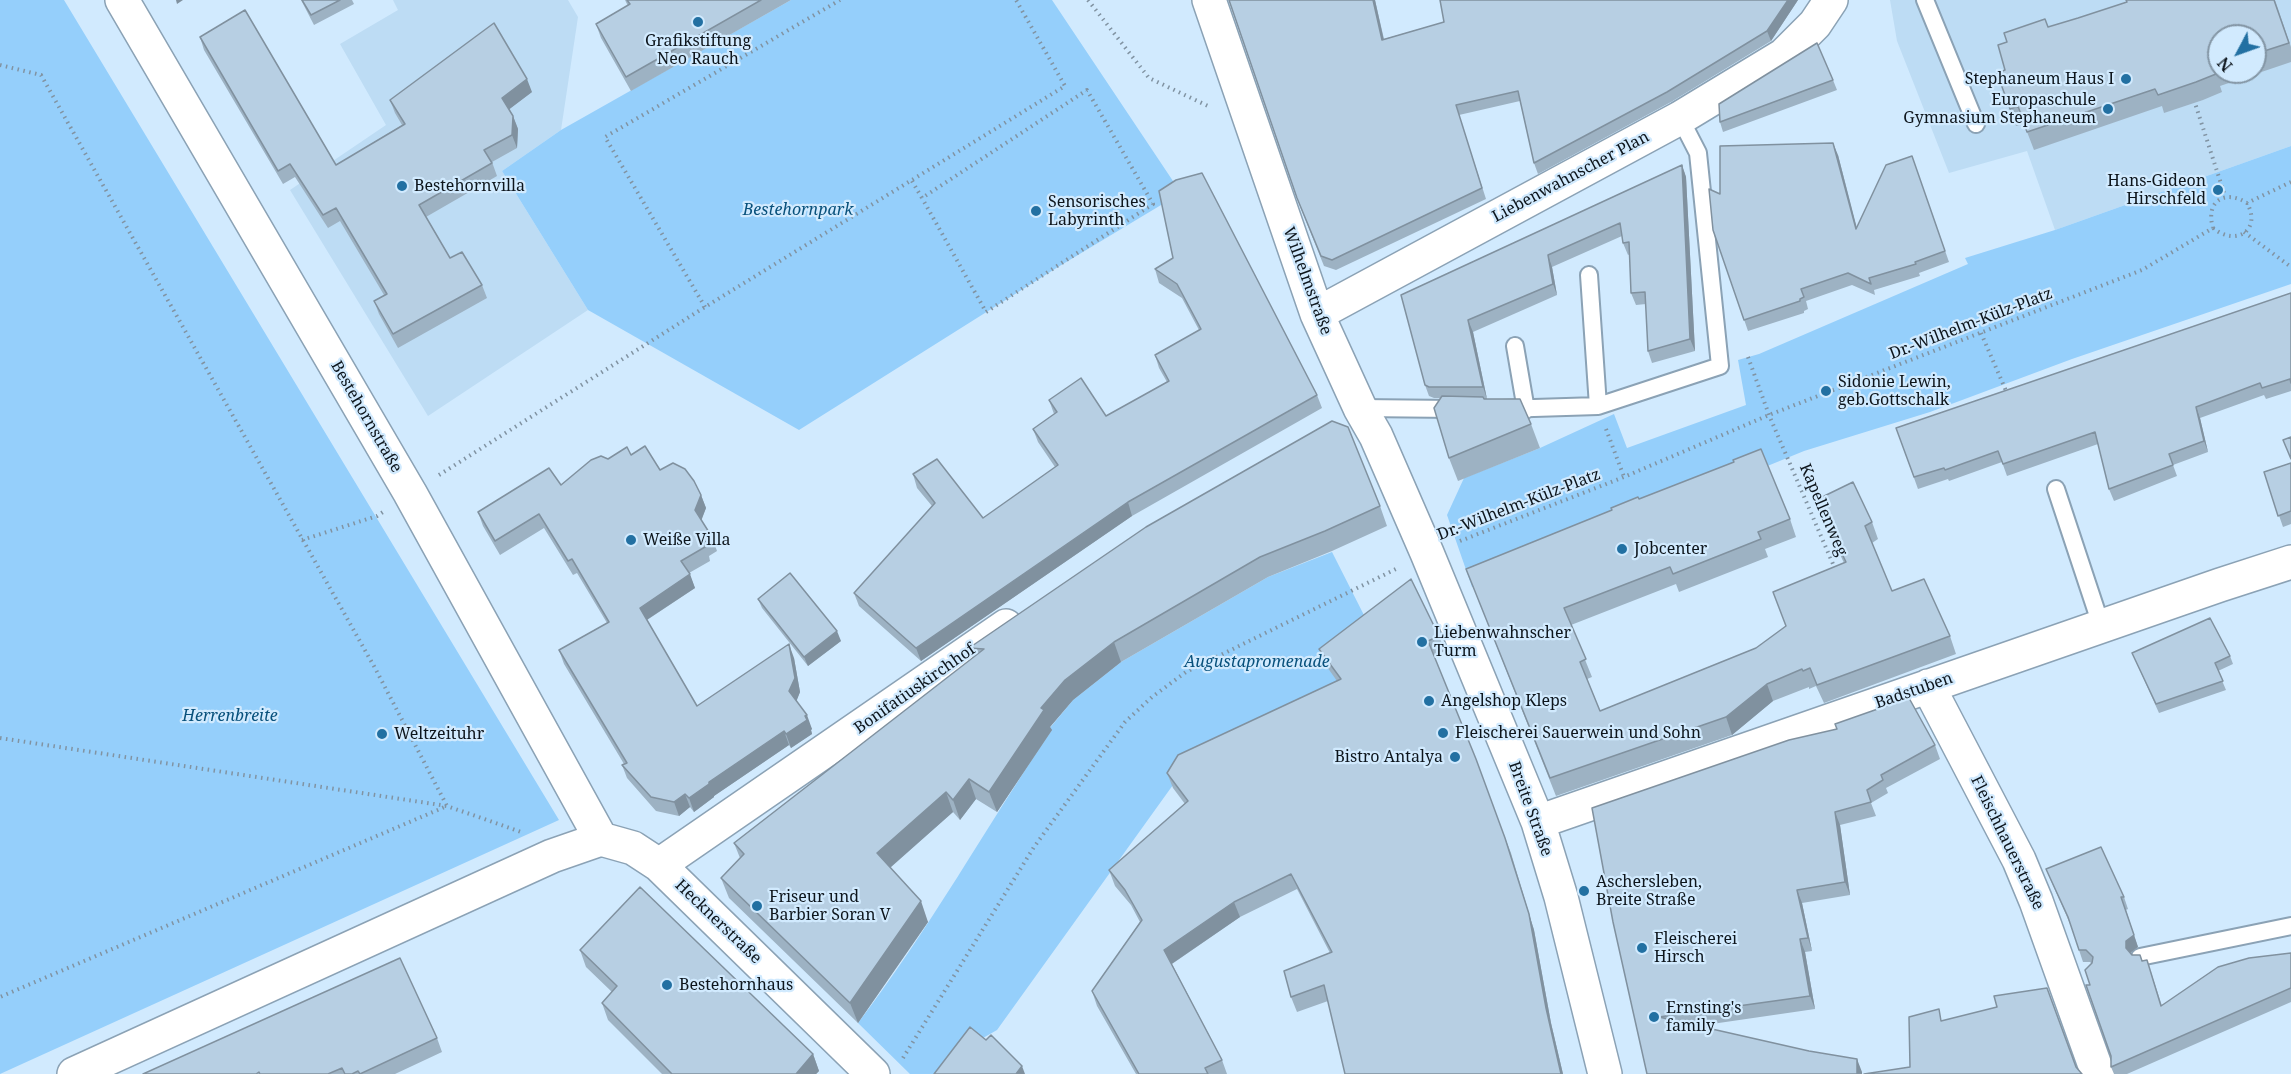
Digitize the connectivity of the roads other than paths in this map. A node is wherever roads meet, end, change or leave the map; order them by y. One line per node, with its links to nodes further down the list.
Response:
1 (122, 0): 22 (street, Bestehornstraße)
2 (1209, 0): 8 (street, Wilhelmstraße)
3 (1924, 0): 6 (lane)
4 (1831, 7): 5 (street, Liebenwahnscher Plan)
5 (1680, 118): 8 (street, Liebenwahnscher Plan); 10 (lane)
6 (1976, 124)
7 (1589, 275): 10 (lane)
8 (1317, 314): 14 (street, Wilhelmstraße)
9 (1515, 346): 13 (lane)
10 (1598, 406): 13 (lane)
11 (1467, 409): 14 (lane)
12 (1490, 409): 13 (lane)
13 (1526, 410)
14 (1350, 414): 16 (street, Wilhelmstraße)
15 (2056, 489): 19 (lane)
16 (1427, 553): 21 (street, Breite Straße)
17 (2291, 562): 19 (street, Badstuben)
18 (1034, 606): 23 (street, Bonifatiuskirchhof)
19 (2102, 627): 20 (street, Badstuben)
20 (1928, 686): 21 (street, Badstuben); 29 (street, Fleischhauerstraße)
21 (1538, 822): 28 (street, Breite Straße)
22 (601, 839): 23 (street, Hecknerstraße); 27 (street)
23 (659, 865): 26 (street, Hecknerstraße)
24 (2291, 926): 25 (lane)
25 (2140, 957)
26 (886, 1069)
27 (74, 1074)
28 (1605, 1074)
29 (2098, 1074)

